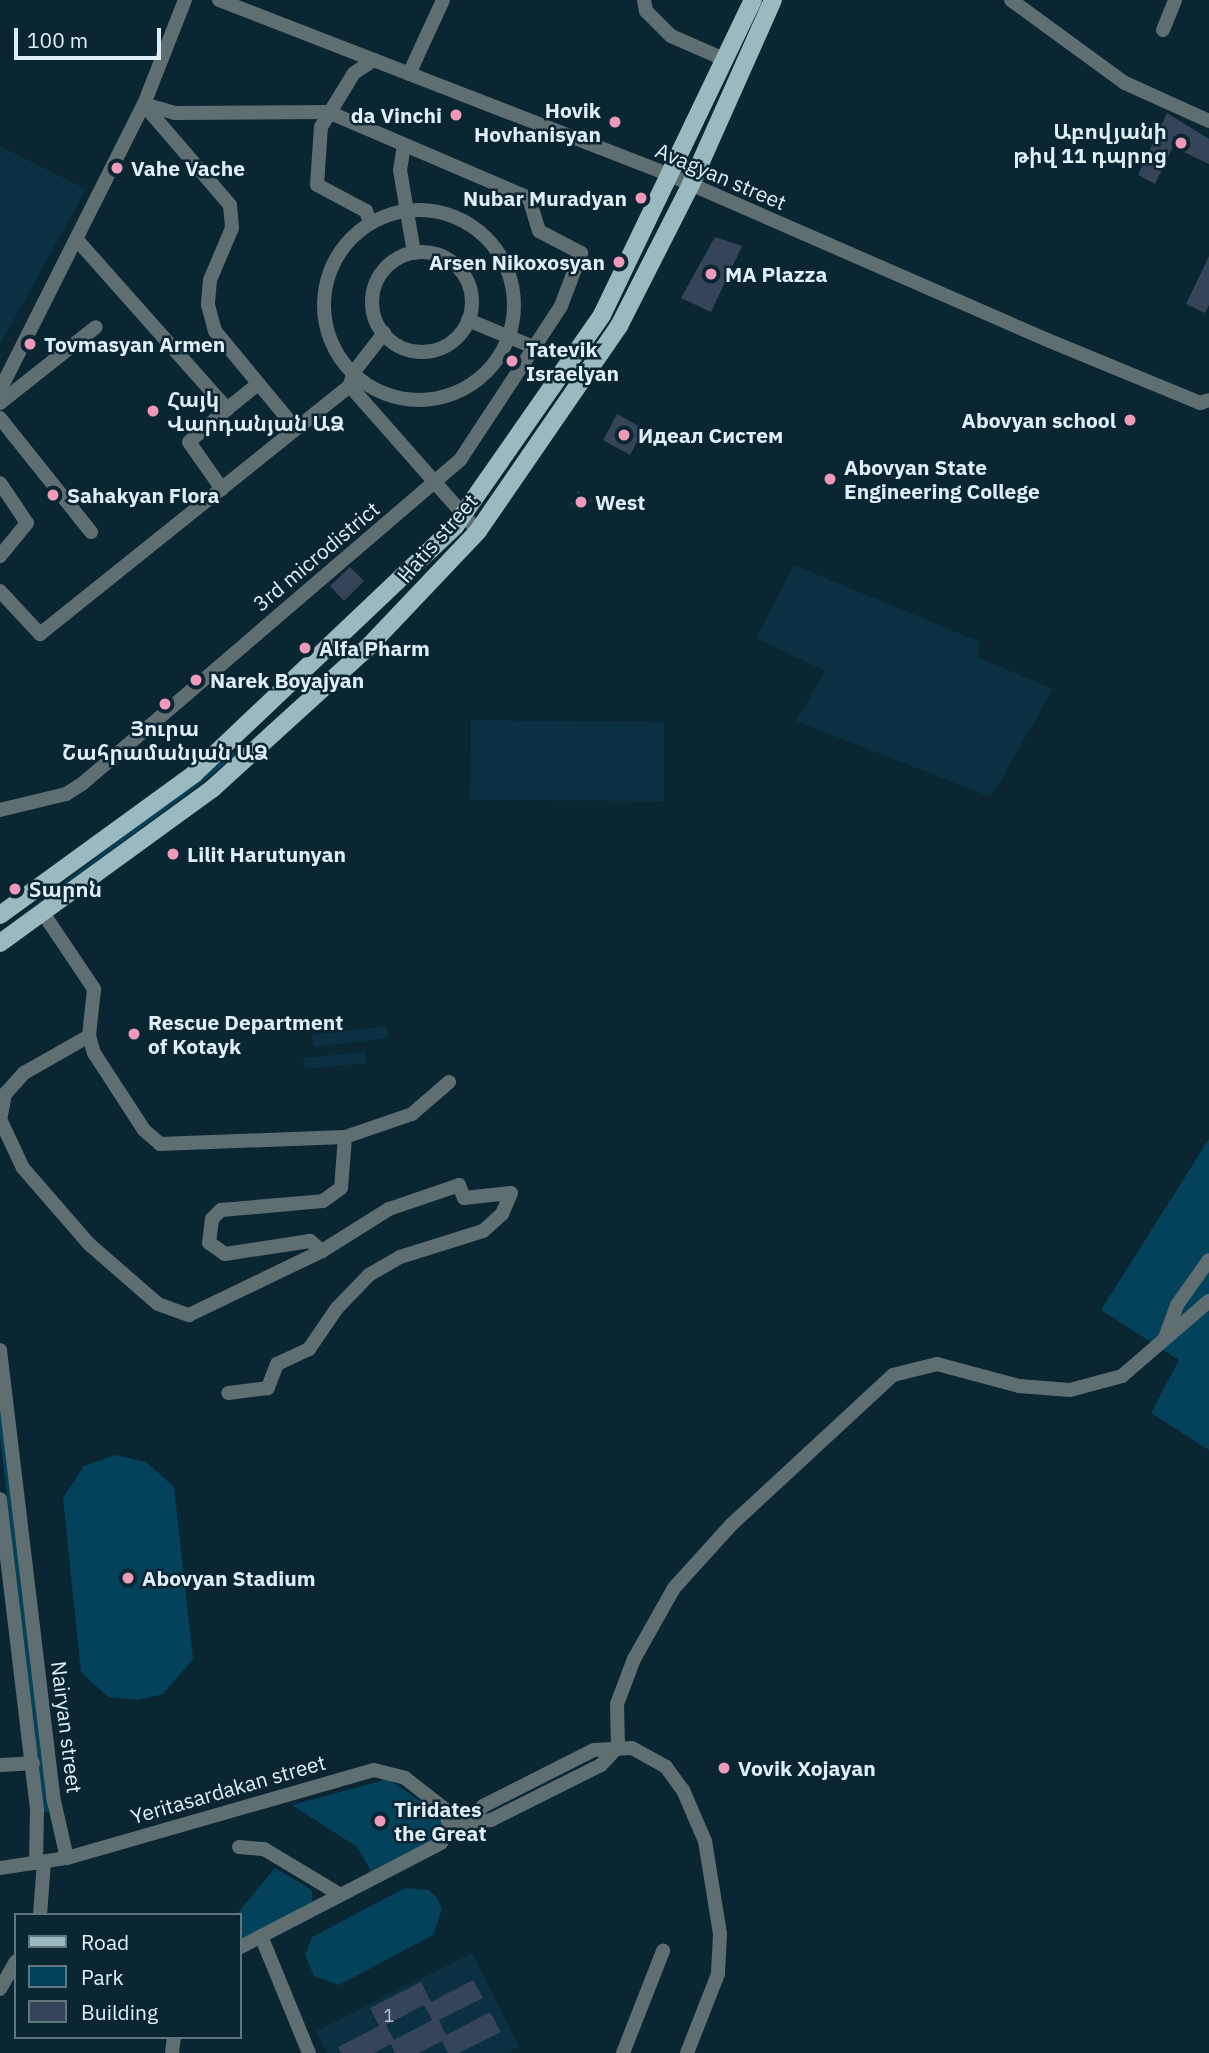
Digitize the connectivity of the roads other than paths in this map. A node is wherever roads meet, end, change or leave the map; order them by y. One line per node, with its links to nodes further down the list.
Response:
1 (185, 0): 14 (street)
2 (219, 0): 9 (street, Avagyan street)
3 (443, 0): 13 (street)
4 (644, 0): 12 (street)
5 (753, 0): 12 (main road, Hatis street)
6 (773, 0): 19 (main road, Hatis street)
7 (1175, 0): 10 (street)
8 (1015, 1): 16 (street)
9 (243, 5): 11 (street, Avagyan street)
10 (1163, 30)
11 (374, 60): 13 (street, Avagyan street); 15 (street)
12 (726, 60): 18 (main road, Hatis street)
13 (409, 74): 18 (street, Avagyan street)
14 (144, 104): 15 (street); 22 (street); 30 (street)
15 (328, 112): 17 (street); 21 (street)
16 (1209, 121)
17 (404, 145): 20 (street); 28 (street, 3rd microdistrict)
18 (672, 176): 19 (street, Avagyan street); 40 (main road, Hatis street)
19 (691, 184): 32 (street, Avagyan street); 41 (main road, Hatis street)
20 (406, 211): 21 (street); 23 (street); 27 (street)
21 (370, 222): 29 (street)
22 (78, 241): 31 (street); 34 (street)
23 (414, 253): 24 (street); 26 (street)
24 (468, 320): 26 (street); 27 (street)
25 (96, 327): 33 (street)
26 (384, 334): 29 (street)
27 (510, 338): 28 (street); 29 (street)
28 (536, 348): 38 (street, 3rd microdistrict)
29 (351, 379): 36 (street); 38 (street)
30 (257, 385): 34 (street); 36 (street)
31 (0, 390)
32 (1205, 401)
33 (0, 403)
34 (227, 409): 39 (street)
35 (0, 418): 42 (street)
36 (296, 429): 39 (street)
37 (0, 483): 43 (street)
38 (433, 486): 40 (street); 45 (street, 3rd microdistrict)
39 (222, 489): 44 (street)
40 (463, 516): 41 (street); 47 (main road, Hatis street)
41 (478, 531): 46 (main road, Hatis street)
42 (91, 532)
43 (0, 556)
44 (0, 590)
45 (0, 810)
46 (43, 913): 48 (main road, Hatis street); 49 (street)
47 (0, 915)
48 (0, 943)
49 (89, 1036): 51 (street); 52 (street)
50 (449, 1082): 51 (street)
51 (345, 1137): 52 (street)
52 (322, 1251): 57 (street)
53 (1209, 1260): 55 (street)
54 (1209, 1301): 55 (street)
55 (1165, 1339): 60 (street)
56 (0, 1350): 65 (street, Nairyan street)
57 (228, 1393)
58 (0, 1499): 59 (street, Nairyan street)
59 (5, 1580): 61 (street, Nairyan street)
60 (618, 1747): 63 (street); 77 (street)
61 (33, 1763): 62 (street); 66 (street, Nairyan street)
62 (0, 1765)
63 (449, 1825): 65 (street, Yeritasardakan street); 68 (street)
64 (239, 1847): 68 (street)
65 (67, 1858): 66 (street, Yeritasardakan street)
66 (40, 1862): 67 (street, Yeritasardakan street); 69 (street, Nairyan street)
67 (0, 1868)
68 (340, 1894): 70 (street)
69 (40, 1913)
70 (261, 1936): 71 (street); 75 (street)
71 (242, 1946)
72 (663, 1951): 76 (street)
73 (14, 1964): 74 (street)
74 (0, 1989)
75 (309, 2053)
76 (623, 2053)
77 (687, 2053)

